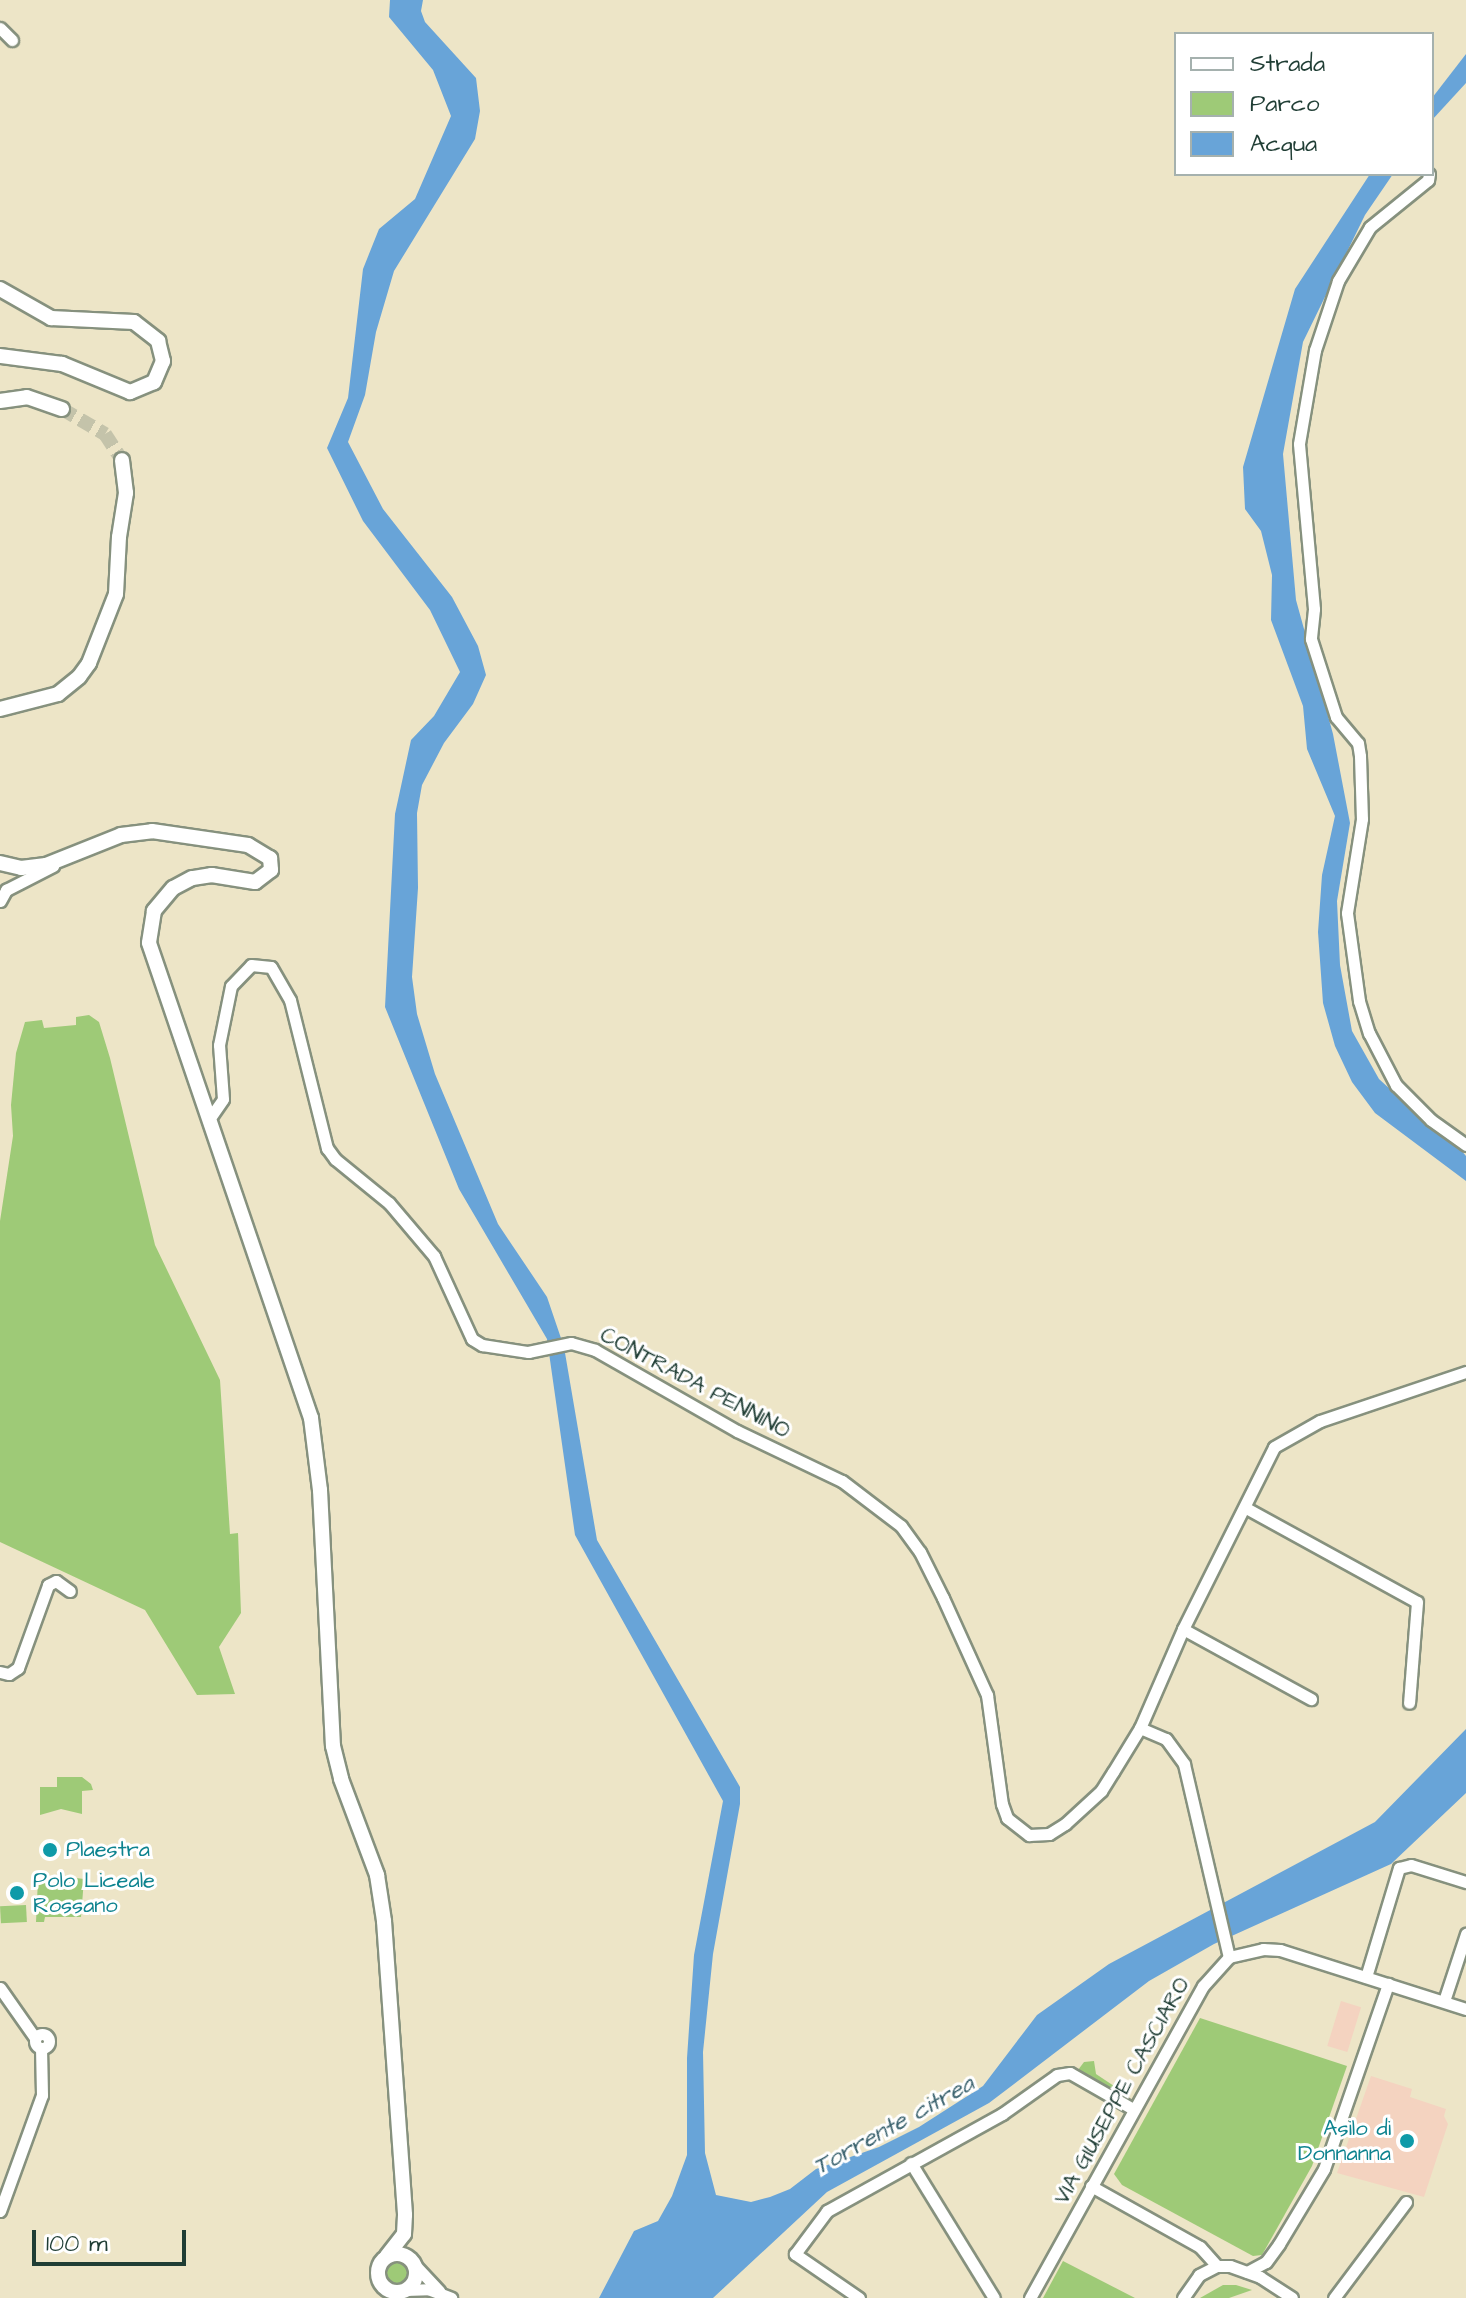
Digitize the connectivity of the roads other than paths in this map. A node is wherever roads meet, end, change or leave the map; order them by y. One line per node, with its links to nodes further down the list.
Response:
1 (0, 28): 2 (street)
2 (12, 40)
3 (1429, 176): 14 (street)
4 (0, 289): 5 (main road)
5 (0, 356)
6 (0, 401): 7 (main road)
7 (62, 409)
8 (122, 460): 9 (main road)
9 (0, 709)
10 (59, 861): 11 (main road); 12 (street); 36 (main road)
11 (0, 863)
12 (2, 888)
13 (212, 1115): 22 (street, CONTRADA PENNINO)
14 (1466, 1145)
15 (1465, 1373): 16 (street, CONTRADA PENNINO)
16 (1246, 1508): 18 (street, CONTRADA PENNINO); 21 (street)
17 (70, 1591): 19 (street)
18 (1183, 1629): 20 (street); 22 (street, CONTRADA PENNINO)
19 (0, 1672)
20 (1311, 1699)
21 (1409, 1703)
22 (1140, 1728): 25 (street)
23 (1466, 1882): 26 (street)
24 (1466, 1934): 29 (street)
25 (1229, 1957): 26 (street); 31 (street, VIA GIUSEPPE CASCIARO)
26 (1366, 1977): 27 (street)
27 (1388, 1984): 29 (street); 40 (street)
28 (0, 1988): 35 (street)
29 (1444, 2001): 30 (street)
30 (1466, 2009)
31 (1133, 2109): 32 (street); 33 (street, VIA GIUSEPPE CASCIARO)
32 (911, 2163): 45 (street); 46 (street)
33 (1091, 2186): 39 (street); 47 (street, VIA GIUSEPPE CASCIARO)
34 (1406, 2202): 50 (street)
35 (0, 2211)
36 (405, 2215): 37 (main road); 38 (main road)
37 (387, 2256): 38 (main road); 41 (main road)
38 (414, 2264): 42 (main road); 43 (street)
39 (1217, 2266): 40 (street); 48 (street)
40 (1247, 2272): 49 (street)
41 (378, 2279): 42 (main road); 44 (main road)
42 (398, 2293): 43 (street)
43 (447, 2296)
44 (377, 2298)
45 (859, 2298)
46 (994, 2298)
47 (1030, 2298)
48 (1183, 2298)
49 (1292, 2298)
50 (1334, 2298)

